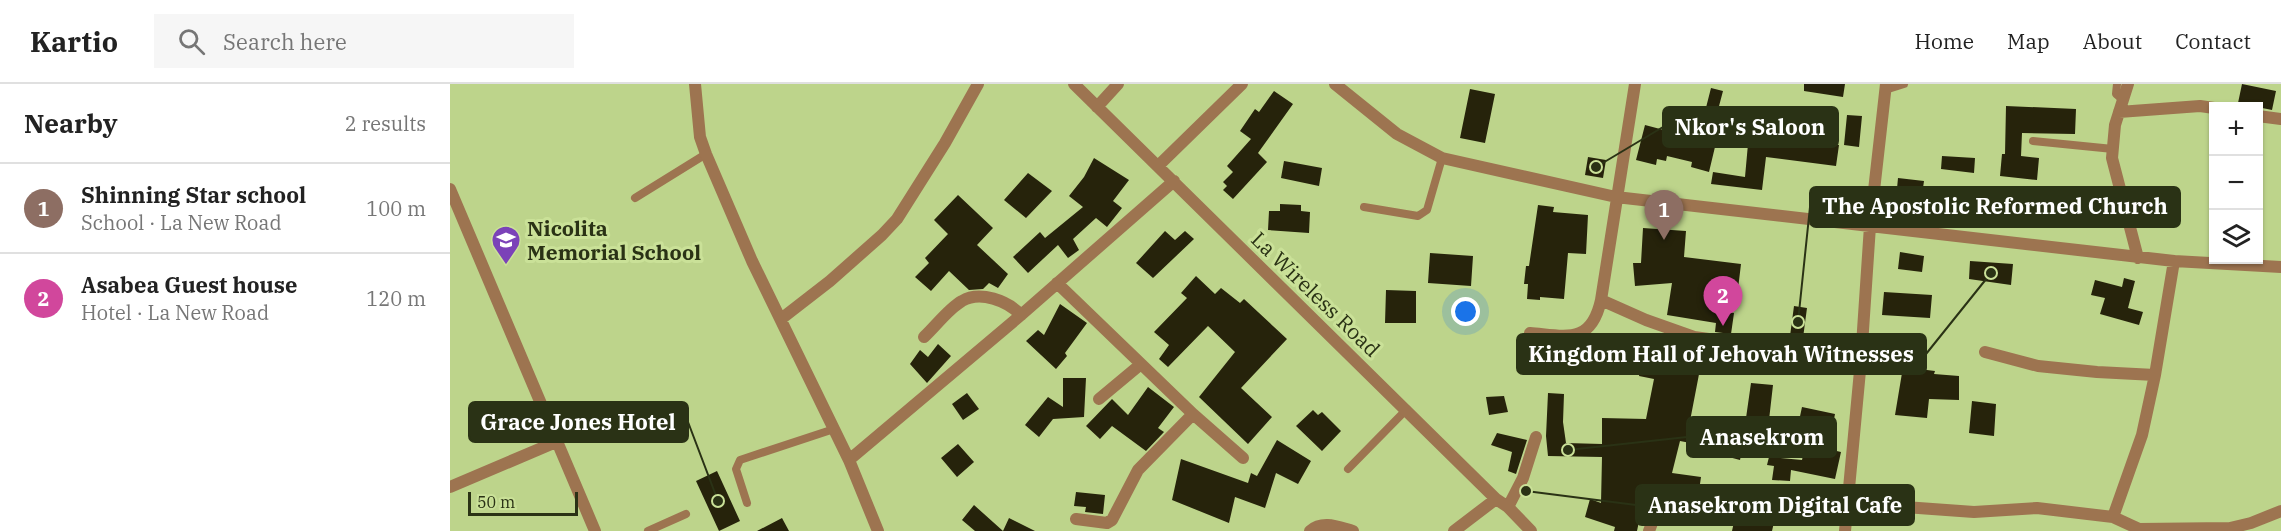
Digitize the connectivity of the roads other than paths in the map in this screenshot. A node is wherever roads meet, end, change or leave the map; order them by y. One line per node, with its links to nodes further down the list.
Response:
1 (695, 84): 19 (street)
2 (978, 84): 34 (street)
3 (1074, 84): 13 (street, La Wireless Road)
4 (1118, 84): 13 (street)
5 (1242, 84): 21 (street)
6 (1335, 84): 20 (street)
7 (1635, 84): 24 (street)
8 (1904, 84): 11 (lane)
9 (2116, 84): 12 (lane)
10 (2128, 84): 12 (street)
11 (1886, 87): 27 (street)
12 (2121, 106): 14 (street); 18 (street)
13 (1097, 107): 21 (street, La Wireless Road)
14 (2209, 107)
15 (2263, 117): 16 (street)
16 (2281, 119)
17 (2033, 141): 18 (lane)
18 (2113, 148): 28 (street)
19 (706, 154): 25 (lane); 34 (street)
20 (1442, 158): 24 (street); 26 (lane)
21 (1158, 166): 22 (street, La Wireless Road)
22 (1174, 181): 31 (street); 43 (street, La Wireless Road)
23 (450, 189): 47 (street)
24 (1616, 197): 27 (street); 32 (street)
25 (635, 198)
26 (1364, 207)
27 (1870, 226): 28 (street); 38 (street)
28 (2139, 258): 29 (street)
29 (2174, 261): 30 (street); 40 (street)
30 (2279, 271)
31 (1058, 283): 33 (street); 39 (street)
32 (1601, 300): 35 (street); 38 (street)
33 (1021, 315): 36 (street); 49 (street)
34 (781, 319): 45 (street)
35 (1530, 333)
36 (924, 337)
37 (1985, 352): 40 (street)
38 (1861, 360): 53 (street)
39 (1141, 364): 41 (street); 44 (street)
40 (2155, 375): 58 (street)
41 (1099, 399)
42 (631, 407): 47 (lane)
43 (1407, 409): 50 (lane); 52 (street, La Wireless Road)
44 (1193, 414): 48 (street); 59 (street)
45 (834, 429): 49 (street); 54 (lane)
46 (1536, 437): 55 (street)
47 (556, 442): 51 (street); 61 (street)
48 (1243, 458)
49 (849, 460): 63 (street)
50 (1348, 469)
51 (450, 487)
52 (1496, 499): 55 (street, La Wireless Road); 66 (street)
53 (1849, 503): 58 (street); 68 (street)
54 (747, 504)
55 (1508, 507): 67 (street, La Wireless Road)
56 (2281, 511): 60 (street)
57 (686, 514): 62 (lane)
58 (2114, 517): 60 (street)
59 (1077, 519)
60 (2139, 530)
61 (594, 531)
62 (648, 531)
63 (878, 531)
64 (1310, 531): 65 (street)
65 (1353, 531)
66 (1454, 531)
67 (1531, 531)
68 (1845, 531)

